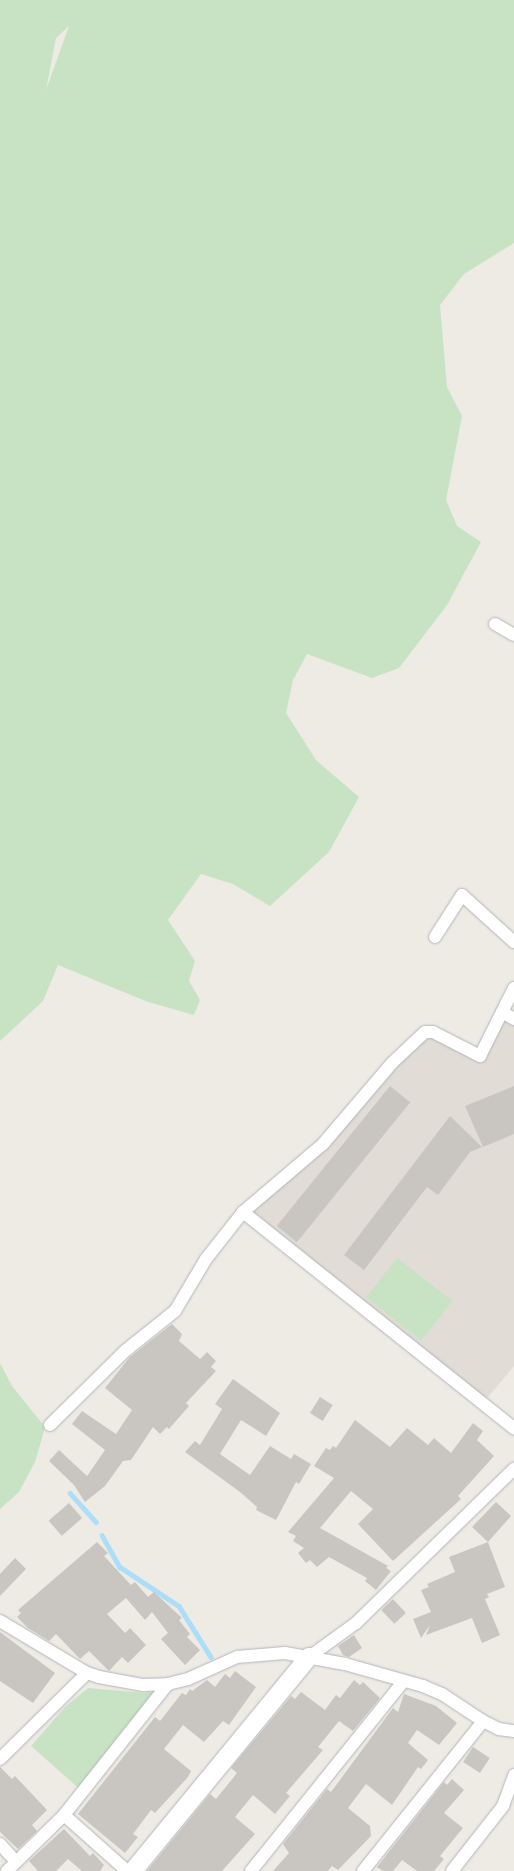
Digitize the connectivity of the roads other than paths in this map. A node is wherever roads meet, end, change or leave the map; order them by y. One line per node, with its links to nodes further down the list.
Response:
1 (494, 624): 2 (street)
2 (514, 635)
3 (435, 937): 4 (street)
4 (514, 942)
5 (514, 988): 6 (street)
6 (502, 1012): 7 (street); 8 (street)
7 (514, 1019)
8 (243, 1212): 9 (street); 10 (street)
9 (50, 1425)
10 (514, 1428)
11 (514, 1470): 13 (street)
12 (0, 1621): 14 (street)
13 (309, 1657): 15 (street); 16 (street); 26 (street)
14 (87, 1673): 16 (street); 19 (street)
15 (404, 1681): 17 (street); 27 (street)
16 (168, 1684): 21 (street)
17 (483, 1721): 18 (street); 28 (street)
18 (514, 1731)
19 (0, 1760)
20 (514, 1775): 29 (street)
21 (64, 1815): 23 (street); 25 (street)
22 (0, 1844): 23 (street)
23 (16, 1862): 24 (street)
24 (6, 1871)
25 (127, 1871)
26 (133, 1871)
27 (251, 1871)
28 (363, 1871)
29 (452, 1871)

